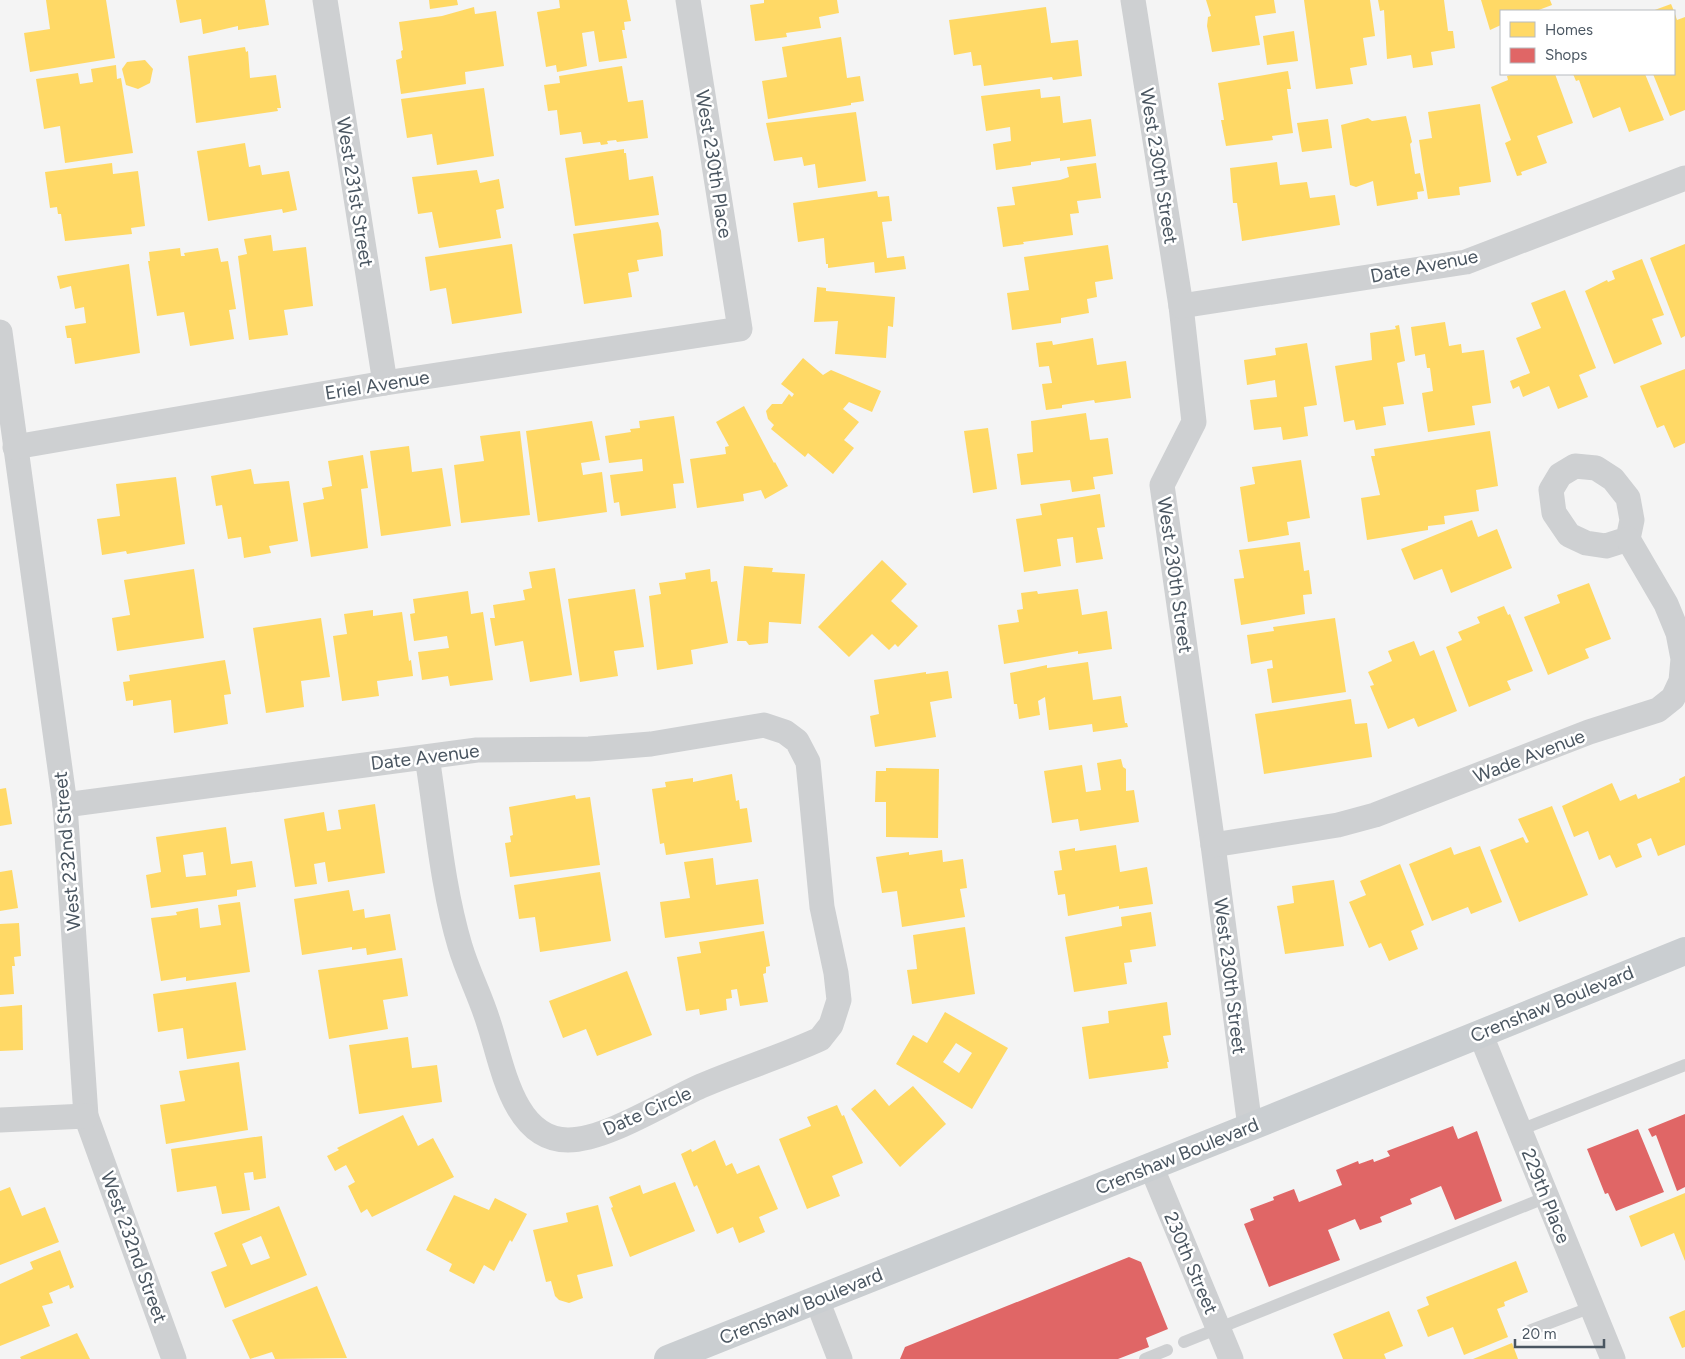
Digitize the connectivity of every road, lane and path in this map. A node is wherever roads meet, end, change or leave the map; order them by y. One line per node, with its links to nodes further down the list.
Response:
1 (326, 0): 8 (street, West 231st Street)
2 (688, 0): 6 (street, West 230th Place)
3 (1134, 0): 5 (street, West 230th Street)
4 (1685, 178): 5 (street, Date Avenue)
5 (1181, 306): 14 (street, West 230th Street)
6 (740, 329): 8 (street, Eriel Avenue)
7 (0, 332): 9 (street, West 232nd Street)
8 (385, 384): 9 (street, Eriel Avenue)
9 (15, 447): 13 (street, West 232nd Street)
10 (1628, 540): 14 (street, Wade Avenue)
11 (785, 732): 12 (street, Date Avenue); 12 (street, Date Circle)
12 (427, 756): 13 (street, Date Avenue)
13 (65, 805): 18 (street, West 232nd Street)
14 (1213, 845): 20 (street, West 230th Street)
15 (1685, 951): 16 (main road, Crenshaw Boulevard)
16 (1480, 1033): 20 (main road, Crenshaw Boulevard); 21 (street, 229th Place)
17 (1685, 1065): 21 (lane)
18 (86, 1116): 19 (street); 30 (street, West 232nd Street)
19 (0, 1120)
20 (1250, 1127): 22 (main road, Crenshaw Boulevard)
21 (1520, 1130): 23 (street, 229th Place)
22 (1151, 1166): 24 (main road, Crenshaw Boulevard); 26 (street, 230th Street)
23 (1547, 1197): 25 (street, 229th Place); 26 (lane)
24 (817, 1300): 31 (main road, Crenshaw Boulevard); 32 (street)
25 (1592, 1307): 27 (lane); 35 (street, 229th Place)
26 (1218, 1329): 28 (lane); 34 (street, 230th Street)
27 (1532, 1330)
28 (1184, 1342)
29 (1167, 1350): 33 (lane)
30 (174, 1359)
31 (668, 1359)
32 (840, 1359)
33 (1145, 1359)
34 (1231, 1359)
35 (1613, 1359)

